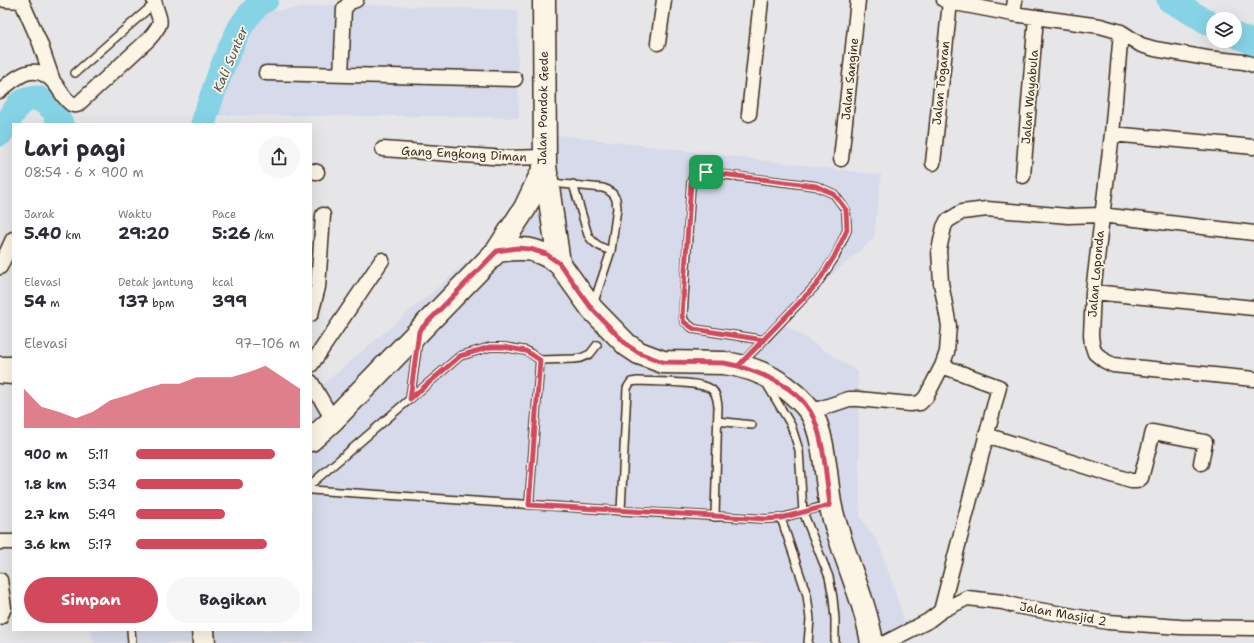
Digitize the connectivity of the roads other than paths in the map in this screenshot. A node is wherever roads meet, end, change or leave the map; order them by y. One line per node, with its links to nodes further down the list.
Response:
1 (5, 0): 8 (street)
2 (356, 0): 18 (street)
3 (544, 0): 28 (main road, Jalan Pondok Gede)
4 (664, 0): 14 (street)
5 (761, 0): 22 (street)
6 (858, 0): 26 (street, Jalan Sangine)
7 (1015, 0): 11 (street)
8 (21, 1): 20 (street)
9 (154, 1): 16 (lane); 20 (street)
10 (947, 1): 11 (street); 27 (street, Jalan Togaran)
11 (1013, 14): 12 (street)
12 (1036, 17): 13 (street); 29 (street, Jalan Wayabula)
13 (1121, 32): 15 (street); 23 (street, Jalan Laponda)
14 (658, 43)
15 (1254, 65)
16 (75, 73)
17 (266, 73): 18 (street)
18 (341, 75): 19 (street)
19 (515, 79)
20 (53, 81): 21 (street)
21 (0, 91)
22 (749, 114)
23 (1112, 134): 24 (street); 32 (street, Jalan Laponda)
24 (1254, 147)
25 (383, 149): 28 (street, Gang Engkong Diman)
26 (841, 159)
27 (933, 163)
28 (543, 172): 30 (lane); 35 (main road, Jalan Pondok Gede); 38 (main road)
29 (1023, 176)
30 (573, 184): 36 (lane); 36 (lane)
31 (323, 215): 43 (street)
32 (1101, 215): 33 (street); 40 (street, Jalan Laponda); 52 (street)
33 (1254, 233)
34 (12, 241): 39 (street)
35 (497, 251): 38 (main road); 44 (main road, Jalan Pondok Gede)
36 (611, 251): 42 (lane)
37 (382, 260): 50 (street)
38 (559, 263): 42 (main road)
39 (0, 267)
40 (1093, 292): 41 (street); 56 (street, Jalan Laponda)
41 (1254, 308)
42 (592, 309): 51 (main road)
43 (312, 310)
44 (419, 331): 58 (lane); 60 (main road, Jalan Pondok Gede)
45 (764, 340): 45 (lane); 51 (lane)
46 (597, 345): 47 (lane)
47 (540, 360): 58 (lane); 68 (lane)
48 (0, 364): 49 (street)
49 (12, 364)
50 (312, 364)
51 (738, 366): 53 (main road)
52 (942, 366): 59 (street); 63 (street)
53 (760, 373): 59 (main road); 71 (lane)
54 (0, 376): 55 (street)
55 (12, 377)
56 (1254, 379)
57 (312, 384): 60 (street)
58 (410, 399): 66 (lane)
59 (810, 412): 69 (main road)
60 (333, 420): 64 (main road, Jalan Pondok Gede)
61 (718, 421): 62 (lane); 70 (lane); 72 (lane)
62 (752, 425)
63 (986, 435): 65 (street); 77 (street)
64 (312, 439)
65 (1201, 463)
66 (312, 483)
67 (312, 490): 68 (lane)
68 (529, 505): 70 (lane)
69 (830, 505): 71 (lane); 86 (main road)
70 (621, 511): 72 (lane)
71 (803, 512): 73 (lane); 85 (lane)
72 (715, 517): 73 (lane)
73 (781, 518): 84 (lane)
74 (0, 542): 75 (street)
75 (12, 542)
76 (0, 580): 78 (street)
77 (941, 611): 79 (street, Jalan Masjid 2); 87 (street, Jalan Masjid 2)
78 (0, 617)
79 (1254, 628)
80 (131, 631): 82 (lane)
81 (203, 631): 83 (main road)
82 (132, 643)
83 (204, 643)
84 (808, 643)
85 (835, 643)
86 (872, 643)
87 (885, 643)

